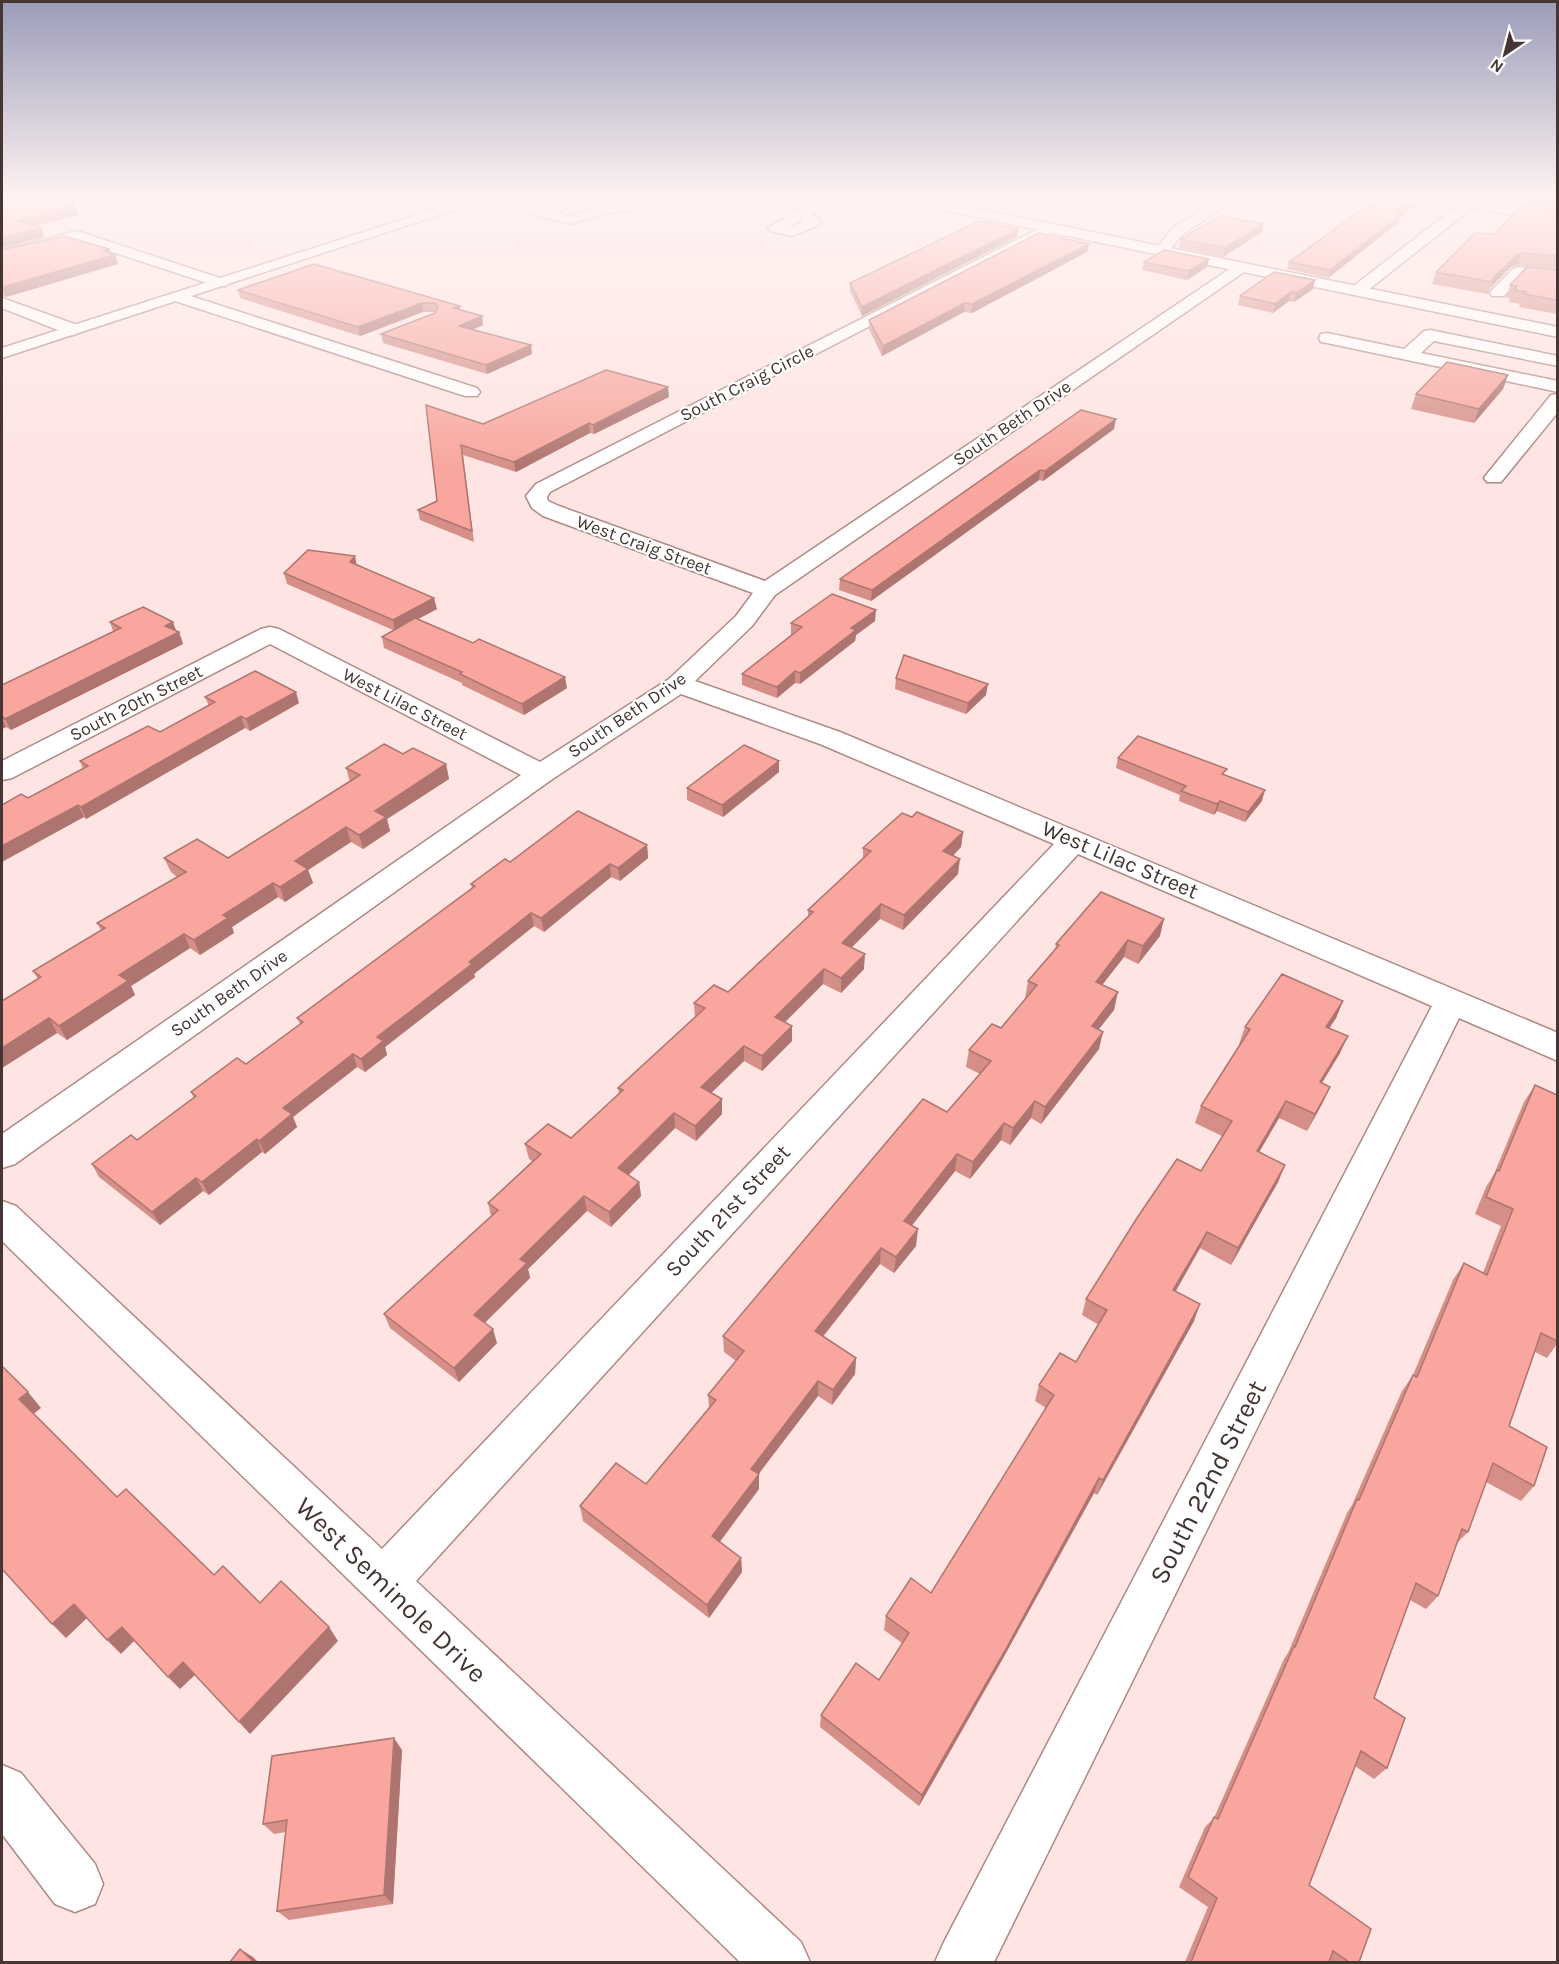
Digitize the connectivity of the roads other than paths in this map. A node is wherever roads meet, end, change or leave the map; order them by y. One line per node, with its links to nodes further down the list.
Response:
1 (207, 288): 9 (street)
2 (932, 288): 26 (street, South Craig Circle)
3 (1212, 288): 27 (street, South Beth Drive)
4 (1341, 288): 7 (street)
5 (1361, 288): 7 (street)
6 (1503, 288): 8 (street)
7 (1357, 291): 11 (street)
8 (1498, 293)
9 (178, 297): 12 (street); 16 (street)
10 (2, 303): 12 (street)
11 (1528, 326): 13 (street); 17 (street)
12 (74, 330): 18 (street)
13 (1557, 332)
14 (1327, 338): 19 (street)
15 (367, 342): 16 (street)
16 (346, 350): 23 (street)
17 (1506, 350): 19 (street); 20 (street); 21 (street)
18 (2, 353)
19 (1408, 355): 21 (street)
20 (1557, 361)
21 (1486, 372): 22 (street)
22 (1557, 387)
23 (471, 392)
24 (1557, 399): 25 (street)
25 (1494, 478)
26 (543, 488): 27 (street, West Craig Street)
27 (767, 590): 29 (street, South Beth Drive)
28 (270, 634): 30 (street, South 20th Street); 31 (street, West Lilac Street)
29 (678, 684): 31 (street, South Beth Drive); 32 (street, West Lilac Street)
30 (2, 772)
31 (541, 774): 35 (street, South Beth Drive)
32 (1074, 840): 33 (street, West Lilac Street); 37 (street, South 21st Street)
33 (1451, 1001): 34 (street, West Lilac Street); 41 (street, South 22nd Street)
34 (1557, 1048)
35 (2, 1153)
36 (2, 1216): 37 (street, West Seminole Drive)
37 (383, 1582): 40 (street, West Seminole Drive)
38 (2, 1792): 39 (street)
39 (75, 1884)
40 (781, 1962)
41 (964, 1962)

